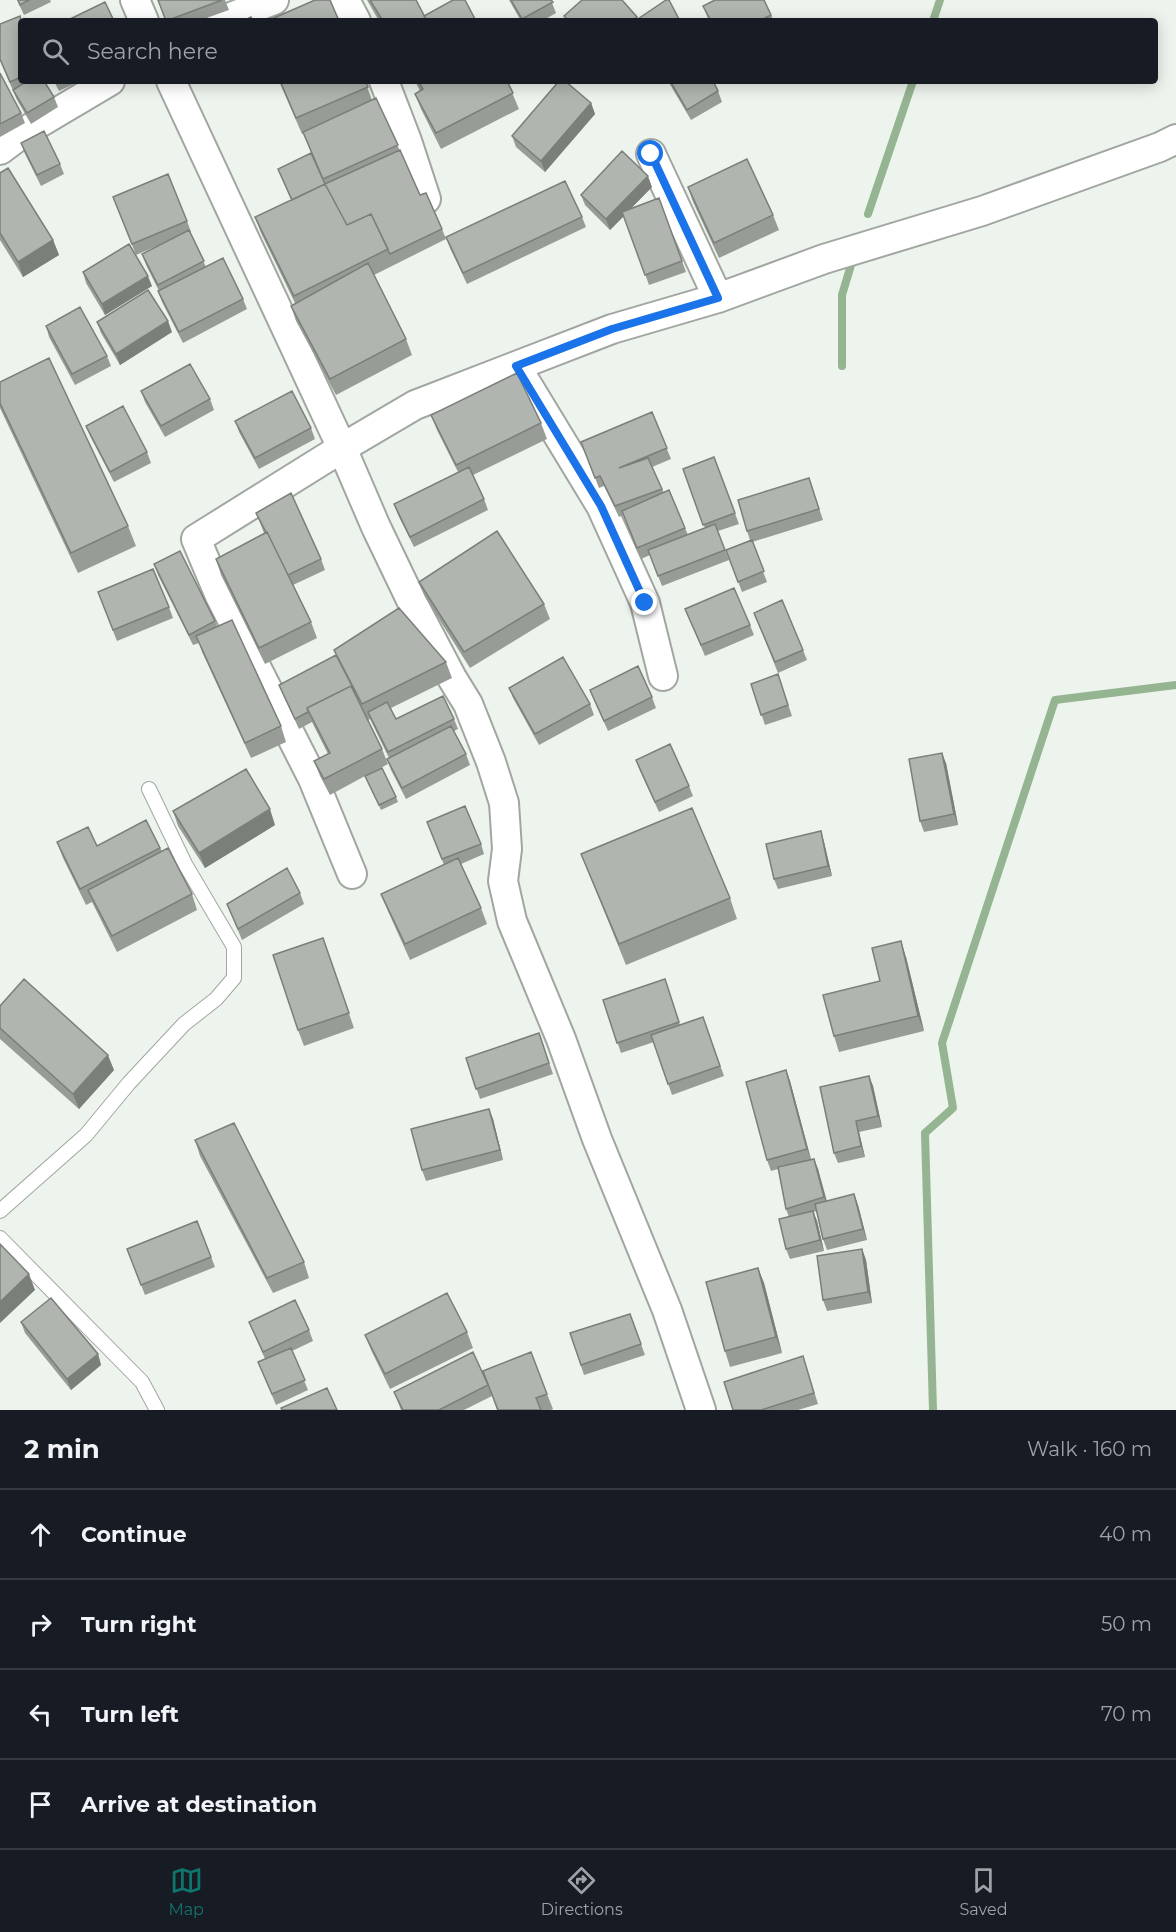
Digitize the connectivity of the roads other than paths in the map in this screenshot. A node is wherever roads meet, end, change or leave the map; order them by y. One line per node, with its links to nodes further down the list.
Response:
1 (135, 0): 4 (street)
2 (274, 0): 5 (street)
3 (345, 0): 6 (street)
4 (143, 18)
5 (229, 18)
6 (354, 18)
7 (105, 84): 11 (street)
8 (172, 84): 16 (street)
9 (385, 84): 13 (street)
10 (1176, 139): 14 (street)
11 (0, 150)
12 (651, 154): 14 (street)
13 (426, 199)
14 (718, 298): 15 (street)
15 (516, 366): 16 (street); 17 (street)
16 (342, 448): 19 (street); 23 (street)
17 (663, 676)
18 (150, 789): 20 (lane)
19 (352, 874)
20 (0, 1211)
21 (0, 1238): 22 (lane)
22 (158, 1410)
23 (701, 1410)

